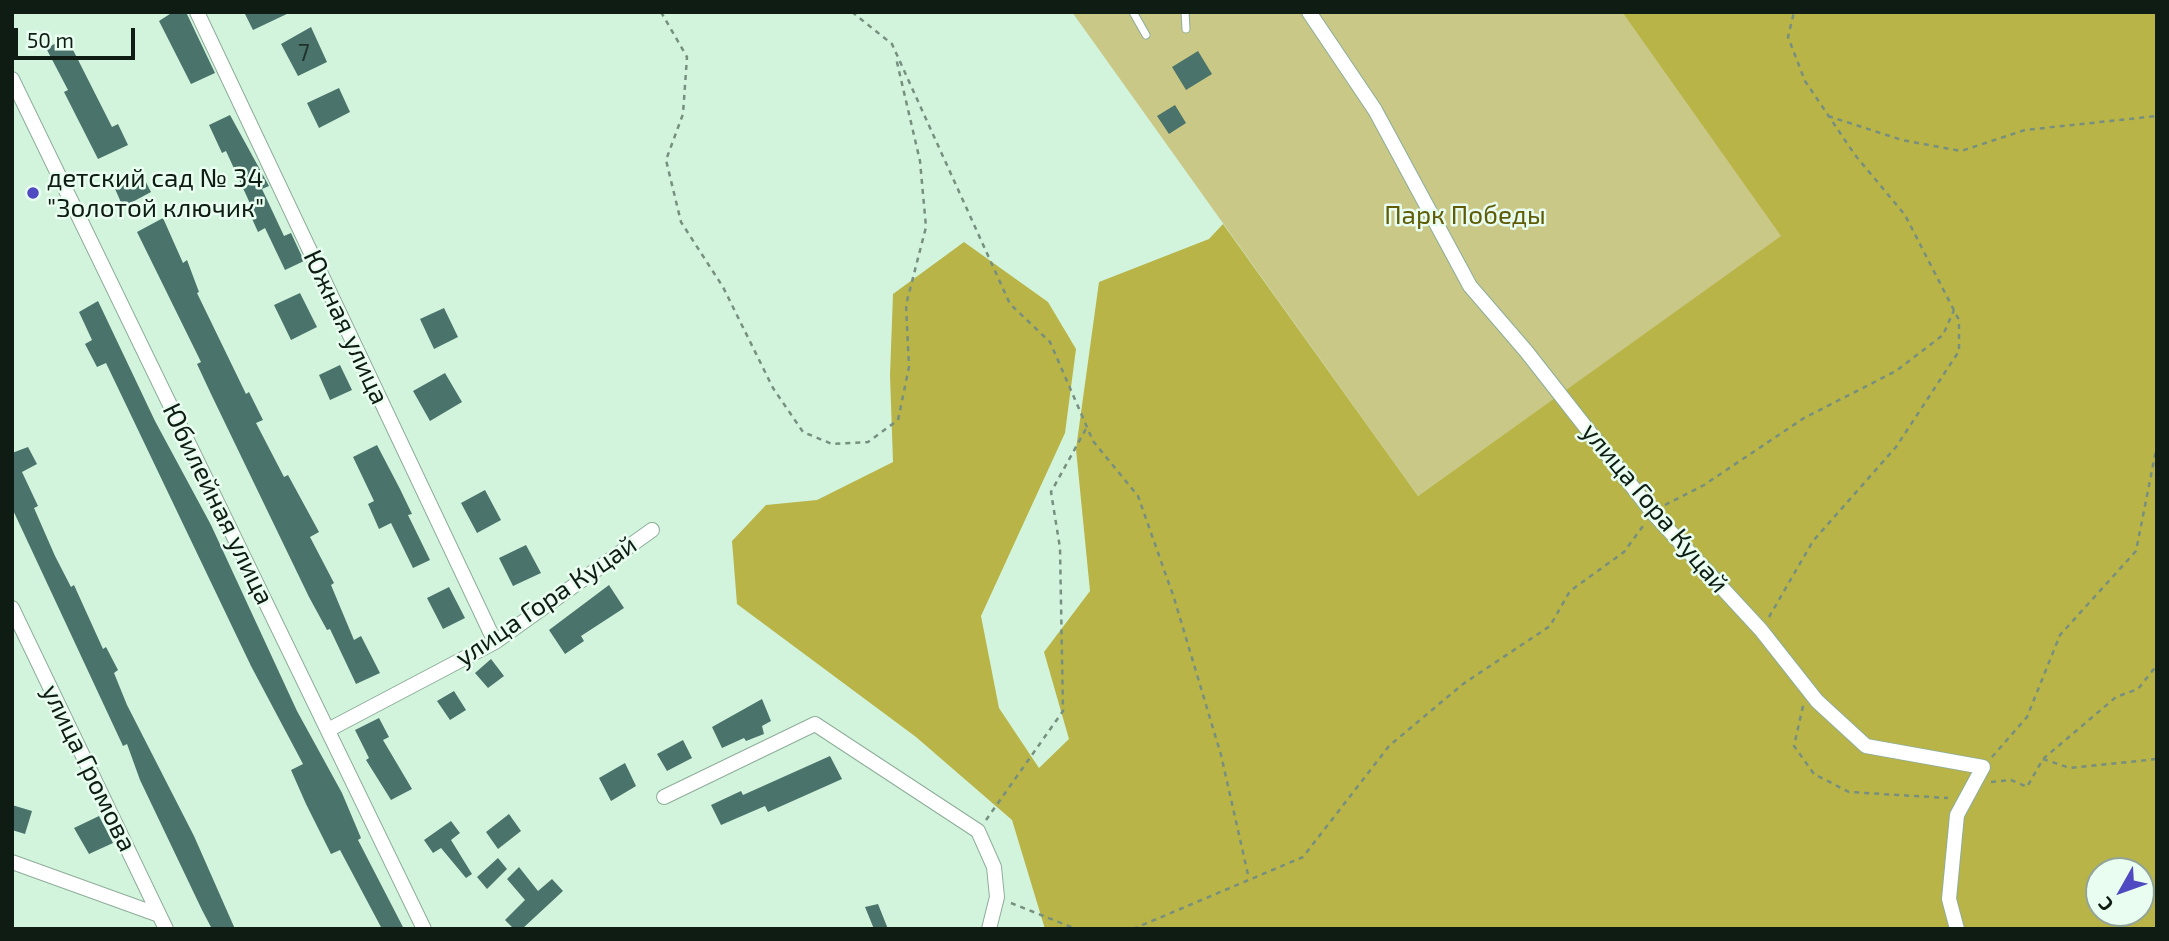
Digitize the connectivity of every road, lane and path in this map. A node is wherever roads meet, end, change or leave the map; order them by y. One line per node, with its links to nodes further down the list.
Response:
1 (197, 12): 19 (street, Южная улица)
2 (661, 12): 10 (path)
3 (852, 12): 10 (path)
4 (1133, 12): 9 (lane)
5 (1185, 12): 8 (lane)
6 (1309, 12): 18 (street, улица Гора Куцай)
7 (1794, 12): 12 (path)
8 (1186, 29)
9 (1146, 35)
10 (894, 50): 14 (path)
11 (12, 79): 22 (street, Юбилейная улица)
12 (1828, 116): 13 (path); 18 (path)
13 (2157, 116)
14 (1087, 427): 30 (path); 32 (path)
15 (2157, 445): 26 (path)
16 (652, 530): 19 (street, улица Гора Куцай)
17 (12, 608): 34 (street, улица Громова)
18 (1761, 629): 21 (street, улица Гора Куцай)
19 (495, 642): 22 (street, улица Гора Куцай)
20 (2157, 665): 24 (path)
21 (1808, 690): 26 (street, улица Гора Куцай); 29 (path)
22 (328, 730): 36 (street, Юбилейная улица)
23 (1389, 746): 32 (path)
24 (2043, 759): 25 (path); 27 (path)
25 (2157, 759)
26 (1983, 767): 27 (street)
27 (1973, 784): 29 (street)
28 (664, 797): 30 (street)
29 (1965, 799): 40 (street)
30 (978, 831): 33 (street)
31 (12, 862): 34 (street)
32 (1249, 879): 39 (path)
33 (997, 897): 37 (street); 38 (path)
34 (159, 915): 35 (street, улица Громова)
35 (166, 929)
36 (424, 929)
37 (989, 929)
38 (1076, 929)
39 (1133, 929)
40 (1957, 929)

